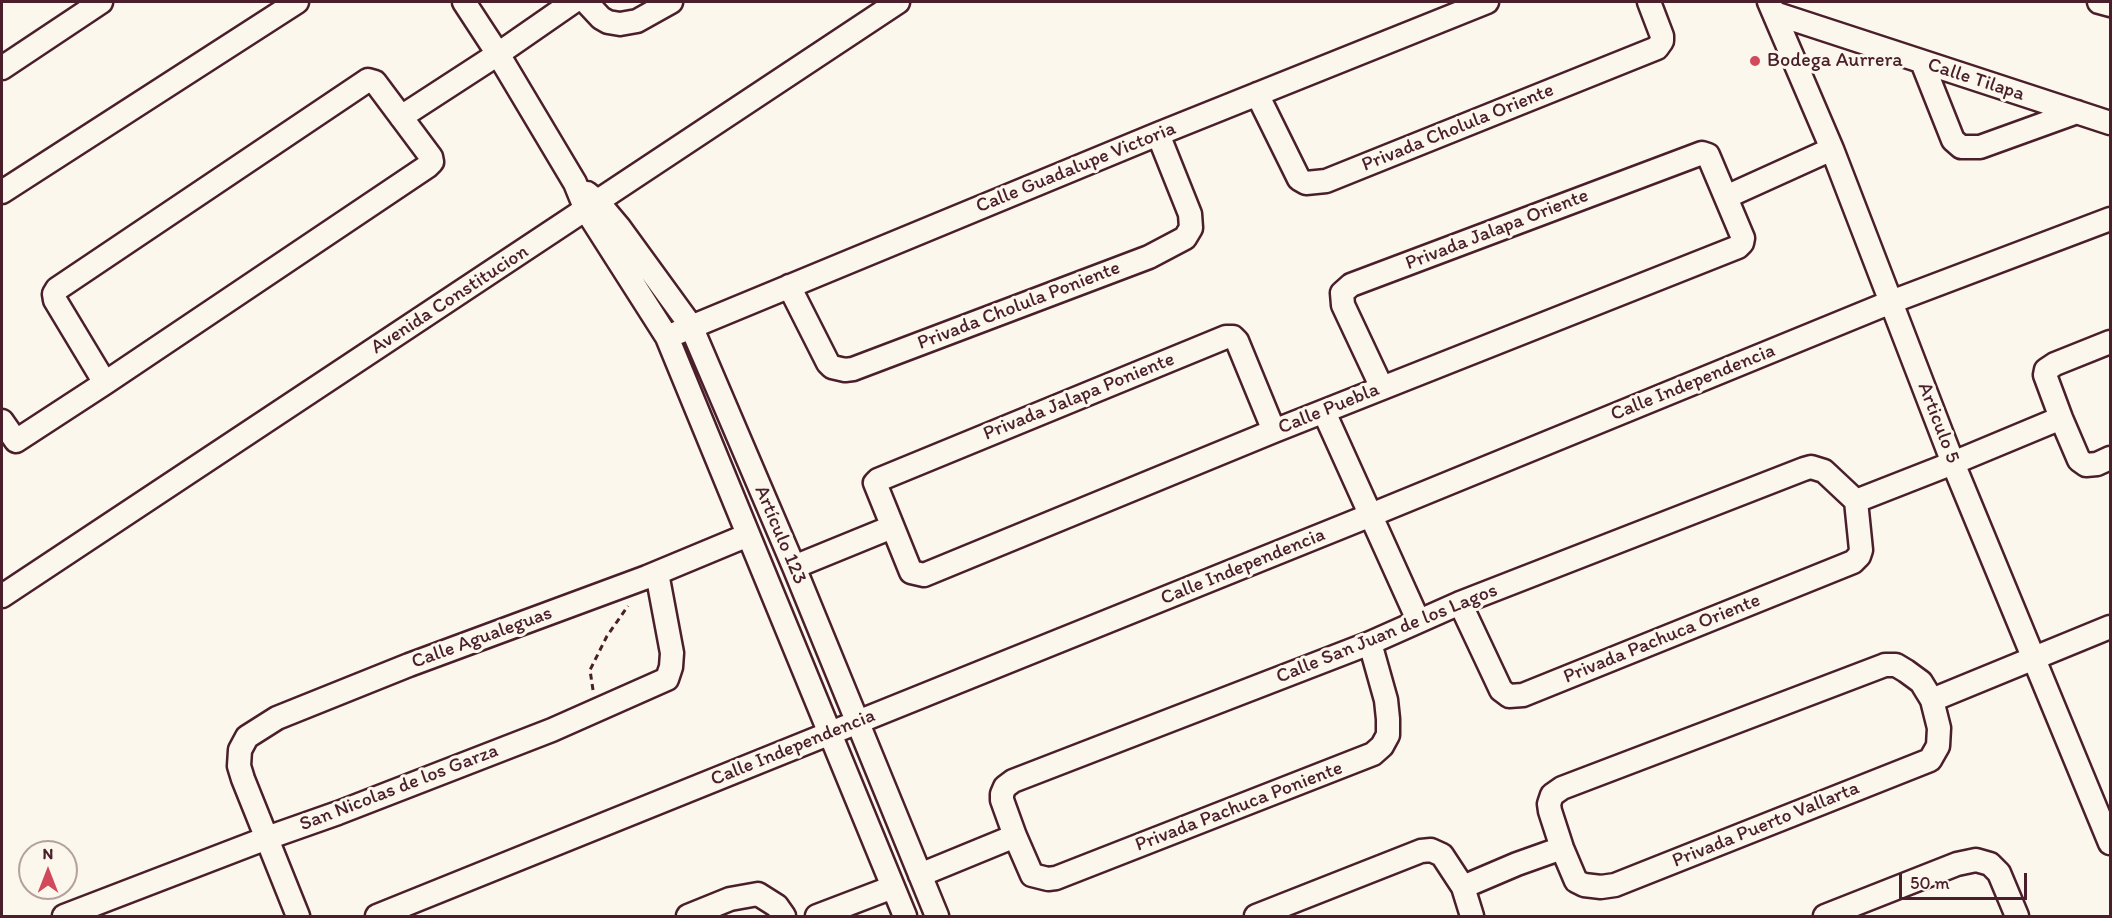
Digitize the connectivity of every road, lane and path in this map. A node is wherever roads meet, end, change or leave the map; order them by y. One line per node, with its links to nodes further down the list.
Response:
1 (101, 2): 15 (street)
2 (297, 2): 22 (street)
3 (464, 2): 13 (street, Artículo 123)
4 (573, 2): 13 (street)
5 (586, 2): 6 (street)
6 (671, 2)
7 (898, 2): 24 (street, Avenida Constitucion)
8 (1487, 2): 16 (street, Calle Guadalupe Victoria)
9 (1649, 2): 16 (street, Privada Cholula Oriente)
10 (2099, 2): 11 (street)
11 (2110, 5)
12 (1771, 7): 14 (street, Calle Tilapa); 21 (street, Articulo 5)
13 (498, 54): 18 (street); 24 (street, Artículo 123)
14 (1922, 62): 17 (street, Calle Tilapa); 17 (street)
15 (2, 68)
16 (1257, 94): 20 (street, Calle Guadalupe Victoria)
17 (2077, 112): 19 (street, Calle Tilapa)
18 (401, 117): 31 (street); 31 (street)
19 (2110, 123)
20 (1158, 134): 26 (street, Calle Guadalupe Victoria); 26 (street, Privada Cholula Poniente)
21 (1832, 149): 23 (street); 27 (street, Articulo 5)
22 (2, 192)
23 (1726, 197): 32 (street, Calle Puebla); 32 (street, Privada Jalapa Oriente)
24 (592, 206): 28 (street, Artículo 123); 29 (street, Artículo 123); 45 (street, Avenida Constitucion)
25 (2110, 219): 27 (street, Calle Independencia)
26 (789, 286): 28 (street, Calle Guadalupe Victoria)
27 (1892, 302): 38 (street, Articulo 5); 40 (street, Calle Independencia)
28 (691, 326): 29 (street, Calle Guadalupe Victoria); 43 (street, Artículo 123)
29 (667, 336): 42 (street, Artículo 123)
30 (2110, 342): 34 (street)
31 (105, 383): 35 (street)
32 (1382, 388): 33 (street, Calle Puebla)
33 (1324, 412): 36 (street, Calle Puebla); 40 (street)
34 (2061, 418): 37 (street); 38 (street)
35 (2, 421)
36 (1274, 431): 41 (street, Calle Puebla); 41 (street, Privada Jalapa Poniente)
37 (2110, 458)
38 (1953, 463): 39 (street); 50 (street, Articulo 5)
39 (1856, 501): 46 (street, Calle San Juan de los Lagos); 46 (street, Privada Pachuca Oriente)
40 (1371, 515): 47 (street); 53 (street, Calle Independencia)
41 (892, 527): 43 (street)
42 (748, 535): 44 (street, Calle Agualeguas); 54 (street, Artículo 123)
43 (794, 567): 53 (street, Artículo 123)
44 (652, 575): 52 (path); 52 (street, San Nicolas de los Garza); 56 (street, Calle Agualeguas)
45 (2, 596)
46 (1460, 603): 47 (street, Calle San Juan de los Lagos)
47 (1418, 620): 49 (street, Calle San Juan de los Lagos)
48 (2110, 627): 50 (street)
49 (1370, 643): 55 (street, Calle San Juan de los Lagos); 55 (street, Privada Pachuca Poniente)
50 (2033, 660): 51 (street); 57 (street, Articulo 5)
51 (1932, 700): 58 (street, Privada Puerto Vallarta); 58 (street, Privada Puerto Vallarta)
52 (591, 713): 56 (street, San Nicolas de los Garza)
53 (857, 722): 54 (street, Calle Independencia); 59 (street, Artículo 123)
54 (830, 732): 60 (street, Artículo 123); 64 (street, Calle Independencia)
55 (1015, 836): 59 (street)
56 (267, 838): 62 (street, San Nicolas de los Garza); 63 (street)
57 (2110, 843)
58 (1562, 848): 61 (street)
59 (920, 874): 69 (street, Artículo 123)
60 (893, 887): 67 (street); 68 (street, Artículo 123)
61 (1463, 887): 70 (street); 71 (street)
62 (64, 916)
63 (298, 916)
64 (377, 916)
65 (688, 916): 66 (street)
66 (784, 916)
67 (817, 916)
68 (904, 916)
69 (937, 916)
70 (1257, 916)
71 (1472, 916)
72 (1825, 916): 73 (street)
73 (2017, 916)

